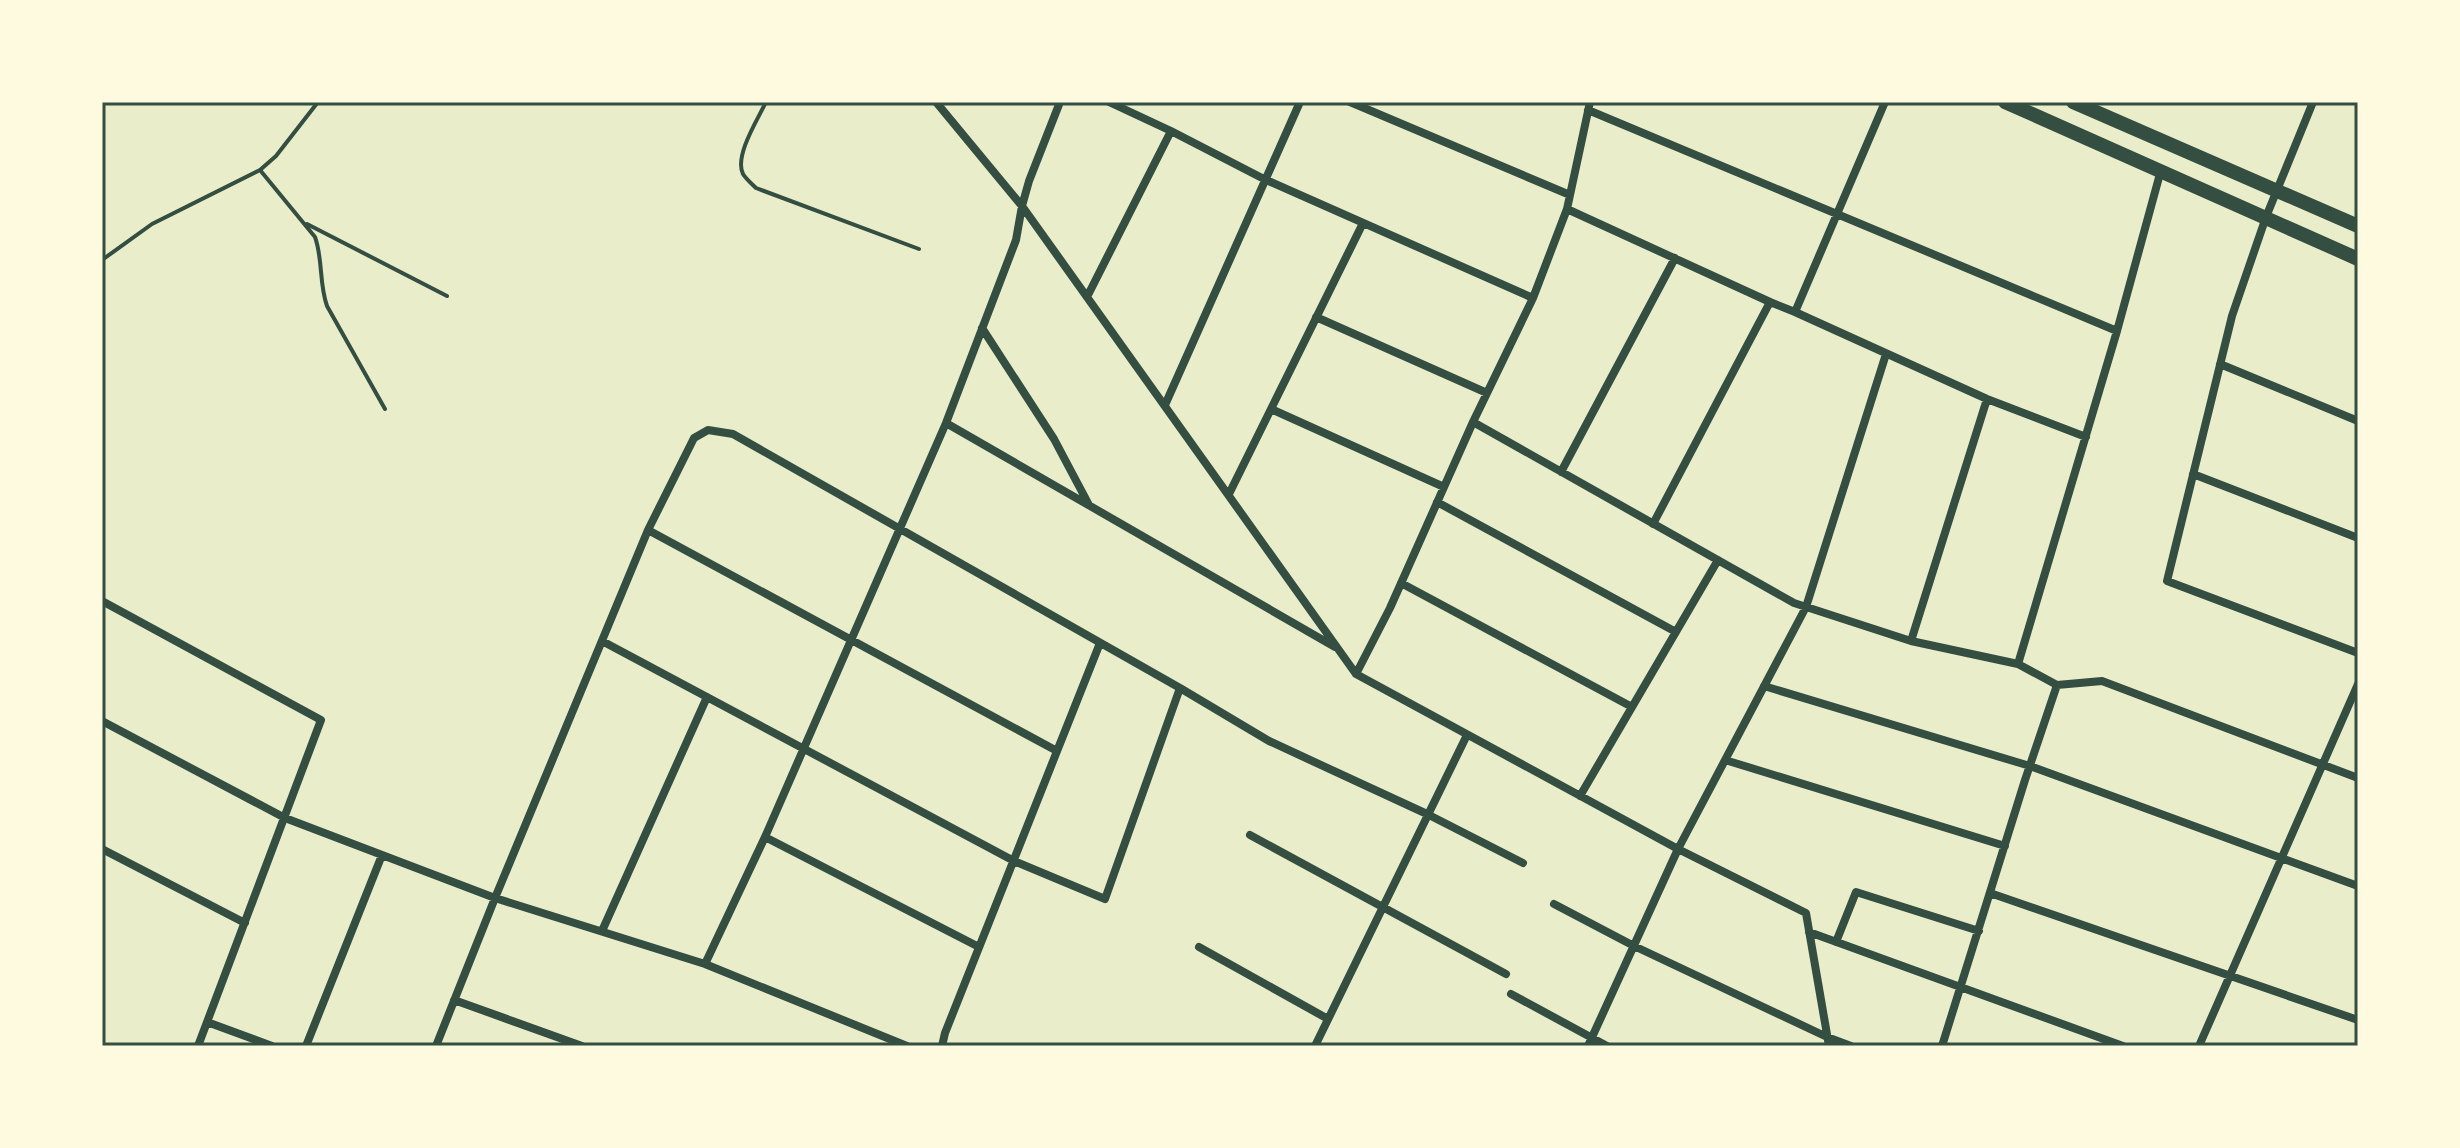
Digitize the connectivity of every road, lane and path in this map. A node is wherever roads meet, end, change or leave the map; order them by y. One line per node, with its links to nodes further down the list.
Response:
1 (318, 102): 14 (lane)
2 (766, 102): 26 (lane)
3 (936, 102): 19 (street)
4 (1060, 102): 19 (street)
5 (1109, 102): 13 (street)
6 (1300, 102): 16 (street)
7 (1350, 102): 18 (street)
8 (1885, 102): 21 (street)
9 (2005, 102): 15 (highway)
10 (2073, 102): 17 (highway)
11 (2313, 102): 17 (street)
12 (1589, 106): 18 (street); 21 (street)
13 (1171, 131): 16 (street); 31 (street)
14 (260, 170): 24 (lane); 29 (lane)
15 (2161, 170): 22 (highway); 37 (street)
16 (1264, 179): 23 (street); 42 (street)
17 (2277, 190): 22 (street); 25 (highway)
18 (1570, 195): 20 (street)
19 (1022, 206): 31 (street); 36 (street)
20 (1567, 209): 27 (street); 32 (street)
21 (1836, 215): 34 (street); 37 (street)
22 (2266, 217): 28 (highway); 39 (street)
23 (1363, 223): 32 (street); 35 (street)
24 (306, 224): 30 (lane); 43 (lane)
25 (2358, 226)
26 (919, 249)
27 (1675, 258): 33 (street); 49 (street)
28 (2358, 259)
29 (102, 260)
30 (447, 296)
31 (1087, 297): 42 (street)
32 (1533, 298): 40 (street)
33 (1770, 302): 34 (street); 55 (street)
34 (1795, 312): 38 (street)
35 (1316, 317): 40 (street); 44 (street)
36 (982, 328): 47 (street); 54 (street)
37 (2117, 331): 48 (street)
38 (1886, 354): 41 (street); 62 (street)
39 (2220, 364): 45 (street); 50 (street)
40 (1487, 393): 46 (street)
41 (1987, 399): 48 (street); 66 (street)
42 (1165, 405): 52 (street)
43 (385, 409)
44 (1271, 409): 51 (street); 52 (street)
45 (2358, 421)
46 (1473, 422): 49 (street); 51 (street)
47 (946, 423): 54 (street); 57 (street)
48 (2086, 437): 70 (street)
49 (1561, 472): 55 (street)
50 (2193, 474): 58 (street); 69 (street)
51 (1444, 487): 53 (street)
52 (1229, 494): 68 (street)
53 (1437, 502): 60 (street); 63 (street)
54 (1089, 506): 68 (street)
55 (1653, 524): 59 (street)
56 (648, 530): 57 (street); 64 (street); 65 (street)
57 (899, 530): 65 (street); 67 (street)
58 (2358, 538)
59 (1718, 560): 62 (street); 63 (street)
60 (1401, 583): 71 (street); 77 (street)
61 (102, 601): 88 (street)
62 (1806, 607): 66 (street); 74 (street)
63 (1676, 632): 77 (street)
64 (602, 641): 76 (street); 100 (street)
65 (850, 641): 80 (street); 81 (street)
66 (1911, 641): 70 (street)
67 (1100, 643): 75 (street); 81 (street)
68 (1340, 649): 71 (street)
69 (2358, 653)
70 (2018, 664): 73 (street)
71 (1356, 674): 79 (street)
72 (2358, 684): 83 (street)
73 (2057, 685): 83 (street); 84 (street)
74 (1764, 686): 82 (street); 84 (street)
75 (1180, 688): 87 (street); 96 (street)
76 (707, 697): 80 (street); 104 (street)
77 (1632, 707): 86 (street)
78 (102, 721): 88 (street)
79 (1467, 735): 86 (street); 87 (street)
80 (804, 748): 90 (street); 96 (street)
81 (1057, 751): 96 (street)
82 (1725, 760): 91 (street); 93 (street)
83 (2323, 765): 85 (street); 95 (street)
84 (2030, 766): 91 (street); 95 (street)
85 (2358, 778)
86 (1580, 796): 93 (street)
87 (1427, 814): 97 (street); 102 (street)
88 (285, 818): 94 (street); 103 (street)
89 (1250, 835): 102 (street)
90 (765, 837): 109 (street); 111 (street)
91 (2005, 846): 99 (street)
92 (102, 849): 103 (street)
93 (1678, 849): 106 (street); 108 (street)
94 (382, 855): 100 (street); 124 (street)
95 (2282, 858): 98 (street); 113 (street)
96 (1014, 861): 109 (street)
97 (1523, 863)
98 (2358, 886)
99 (1990, 893): 105 (street); 113 (street)
100 (495, 898): 104 (street); 116 (street)
101 (1554, 904): 108 (street)
102 (1382, 906): 112 (street); 117 (street)
103 (245, 923): 119 (street)
104 (602, 931): 111 (street)
105 (1979, 931): 107 (street); 114 (street)
106 (1809, 932): 107 (street); 121 (street)
107 (1836, 942): 114 (street)
108 (1634, 946): 120 (street); 121 (street)
109 (979, 947): 128 (street)
110 (1199, 947): 117 (street)
111 (705, 964): 127 (street)
112 (1506, 974)
113 (2231, 974): 118 (street); 134 (street)
114 (1962, 987): 132 (street); 133 (street)
115 (1511, 994): 120 (street)
116 (454, 1000): 125 (street); 126 (street)
117 (1328, 1019): 129 (street)
118 (2358, 1020)
119 (207, 1022): 122 (street); 123 (street)
120 (1590, 1042): 130 (street)
121 (1828, 1042): 131 (street)
122 (198, 1046)
123 (272, 1046)
124 (306, 1046)
125 (436, 1046)
126 (582, 1046)
127 (907, 1046)
128 (942, 1046)
129 (1315, 1046)
130 (1607, 1046)
131 (1851, 1046)
132 (1942, 1046)
133 (2123, 1046)
134 (2199, 1046)

